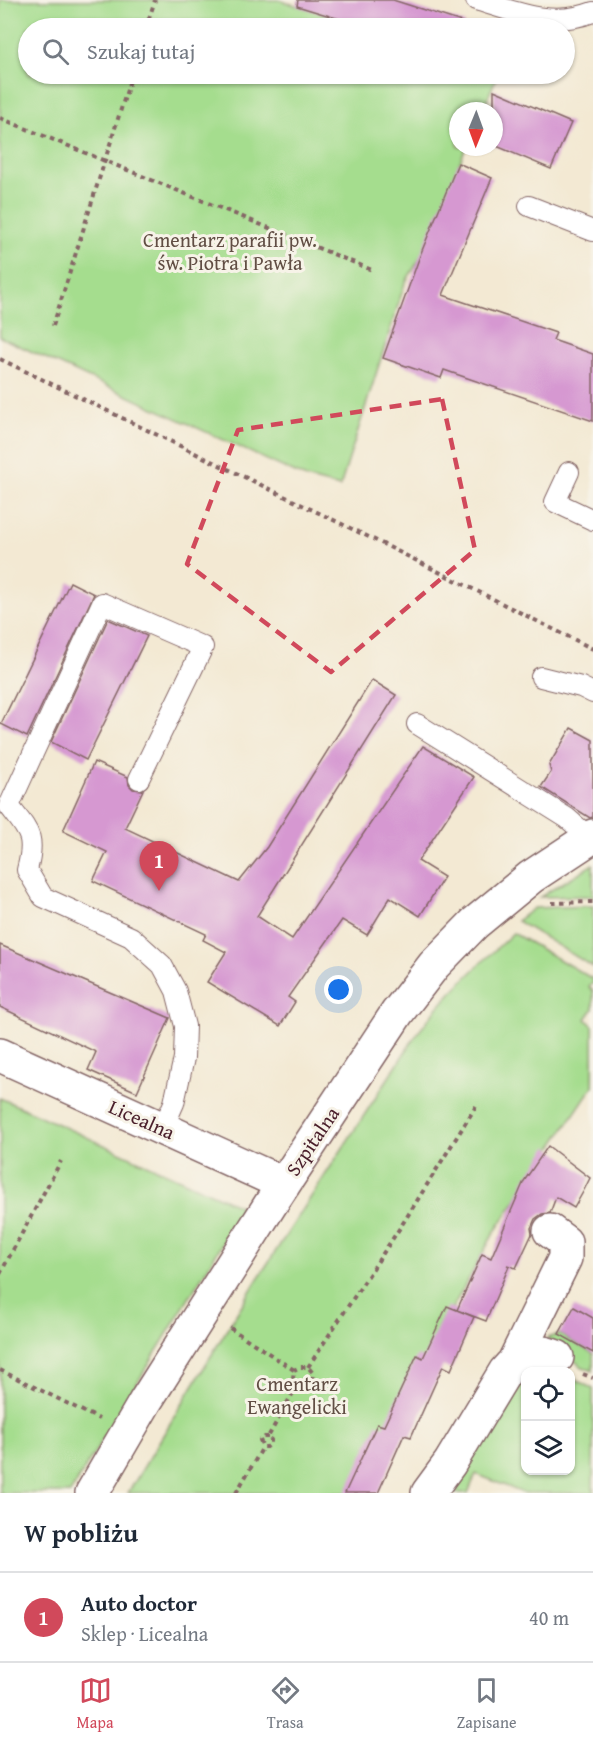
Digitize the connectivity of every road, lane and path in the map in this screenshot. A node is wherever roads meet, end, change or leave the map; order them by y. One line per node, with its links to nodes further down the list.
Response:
1 (155, 0): 4 (path)
2 (476, 0): 5 (lane)
3 (593, 12): 6 (lane)
4 (149, 18)
5 (542, 18)
6 (575, 18)
7 (129, 84): 9 (path)
8 (0, 118): 9 (path)
9 (106, 161): 12 (path); 13 (path)
10 (529, 206): 11 (lane)
11 (593, 231)
12 (372, 270)
13 (53, 326)
14 (0, 359): 17 (path)
15 (569, 472): 16 (lane)
16 (593, 520)
17 (593, 649)
18 (541, 677): 19 (lane)
19 (593, 693)
20 (417, 724): 22 (lane)
21 (139, 779): 27 (lane)
22 (592, 838): 29 (street, Szpitalna)
23 (593, 902): 24 (path)
24 (549, 904)
25 (0, 1054): 27 (street, Licealna)
26 (478, 1103): 35 (path)
27 (163, 1128): 29 (street, Licealna)
28 (61, 1161): 31 (path)
29 (284, 1184): 42 (street, Szpitalna)
30 (549, 1231): 34 (street)
31 (0, 1274)
32 (229, 1327): 37 (path)
33 (557, 1357): 34 (street)
34 (515, 1360): 44 (street)
35 (308, 1367): 37 (path); 38 (path)
36 (0, 1370): 39 (path)
37 (294, 1370): 38 (path)
38 (298, 1384): 40 (path)
39 (104, 1421)
40 (268, 1437): 41 (path); 41 (path)
41 (263, 1447): 43 (path)
42 (93, 1493)
43 (236, 1493)
44 (428, 1493)

